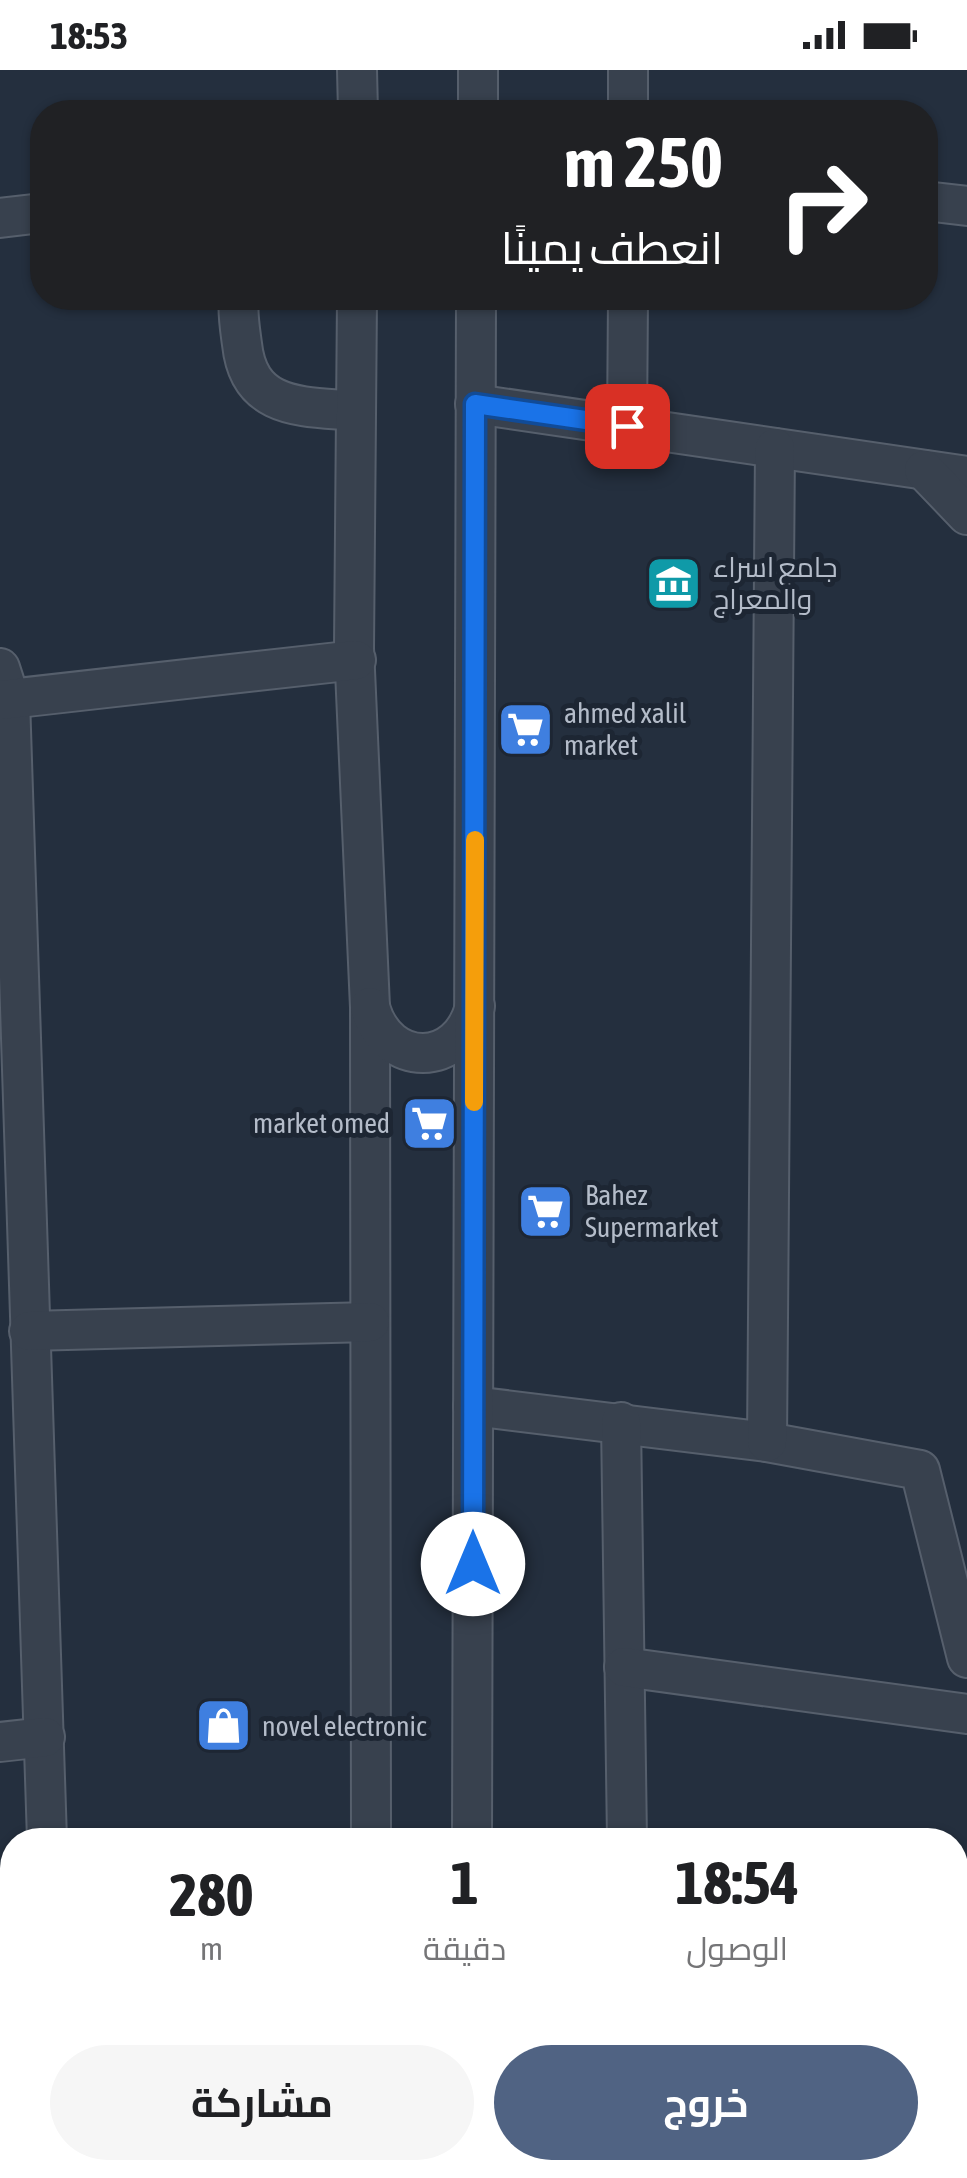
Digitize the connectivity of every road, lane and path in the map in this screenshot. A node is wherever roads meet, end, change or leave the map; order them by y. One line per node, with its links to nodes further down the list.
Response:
1 (357, 70): 4 (street)
2 (478, 70): 5 (street)
3 (628, 70): 6 (street)
4 (358, 100)
5 (478, 100)
6 (628, 100)
7 (938, 203): 8 (street)
8 (967, 206)
9 (30, 214): 10 (street)
10 (0, 218)
11 (240, 310): 16 (street)
12 (357, 310): 16 (street)
13 (476, 310): 15 (street)
14 (628, 310): 17 (street)
15 (475, 404): 17 (street); 24 (street)
16 (356, 411): 22 (street)
17 (627, 426): 18 (street)
18 (775, 448): 19 (street); 31 (street)
19 (924, 470): 20 (street); 21 (street)
20 (967, 476)
21 (967, 515)
22 (356, 660): 23 (street); 25 (street)
23 (3, 689): 26 (street)
24 (475, 1005): 25 (street); 29 (street)
25 (370, 1008): 27 (street)
26 (13, 1233): 28 (street)
27 (370, 1322): 28 (street); 38 (street)
28 (29, 1331): 35 (street)
29 (473, 1406): 30 (street); 39 (street)
30 (620, 1422): 31 (street); 33 (street)
31 (767, 1442): 32 (street)
32 (967, 1658)
33 (624, 1667): 34 (street); 40 (street)
34 (967, 1714)
35 (45, 1736): 36 (street); 37 (street)
36 (0, 1742)
37 (47, 1828)
38 (371, 1828)
39 (472, 1828)
40 (627, 1828)

